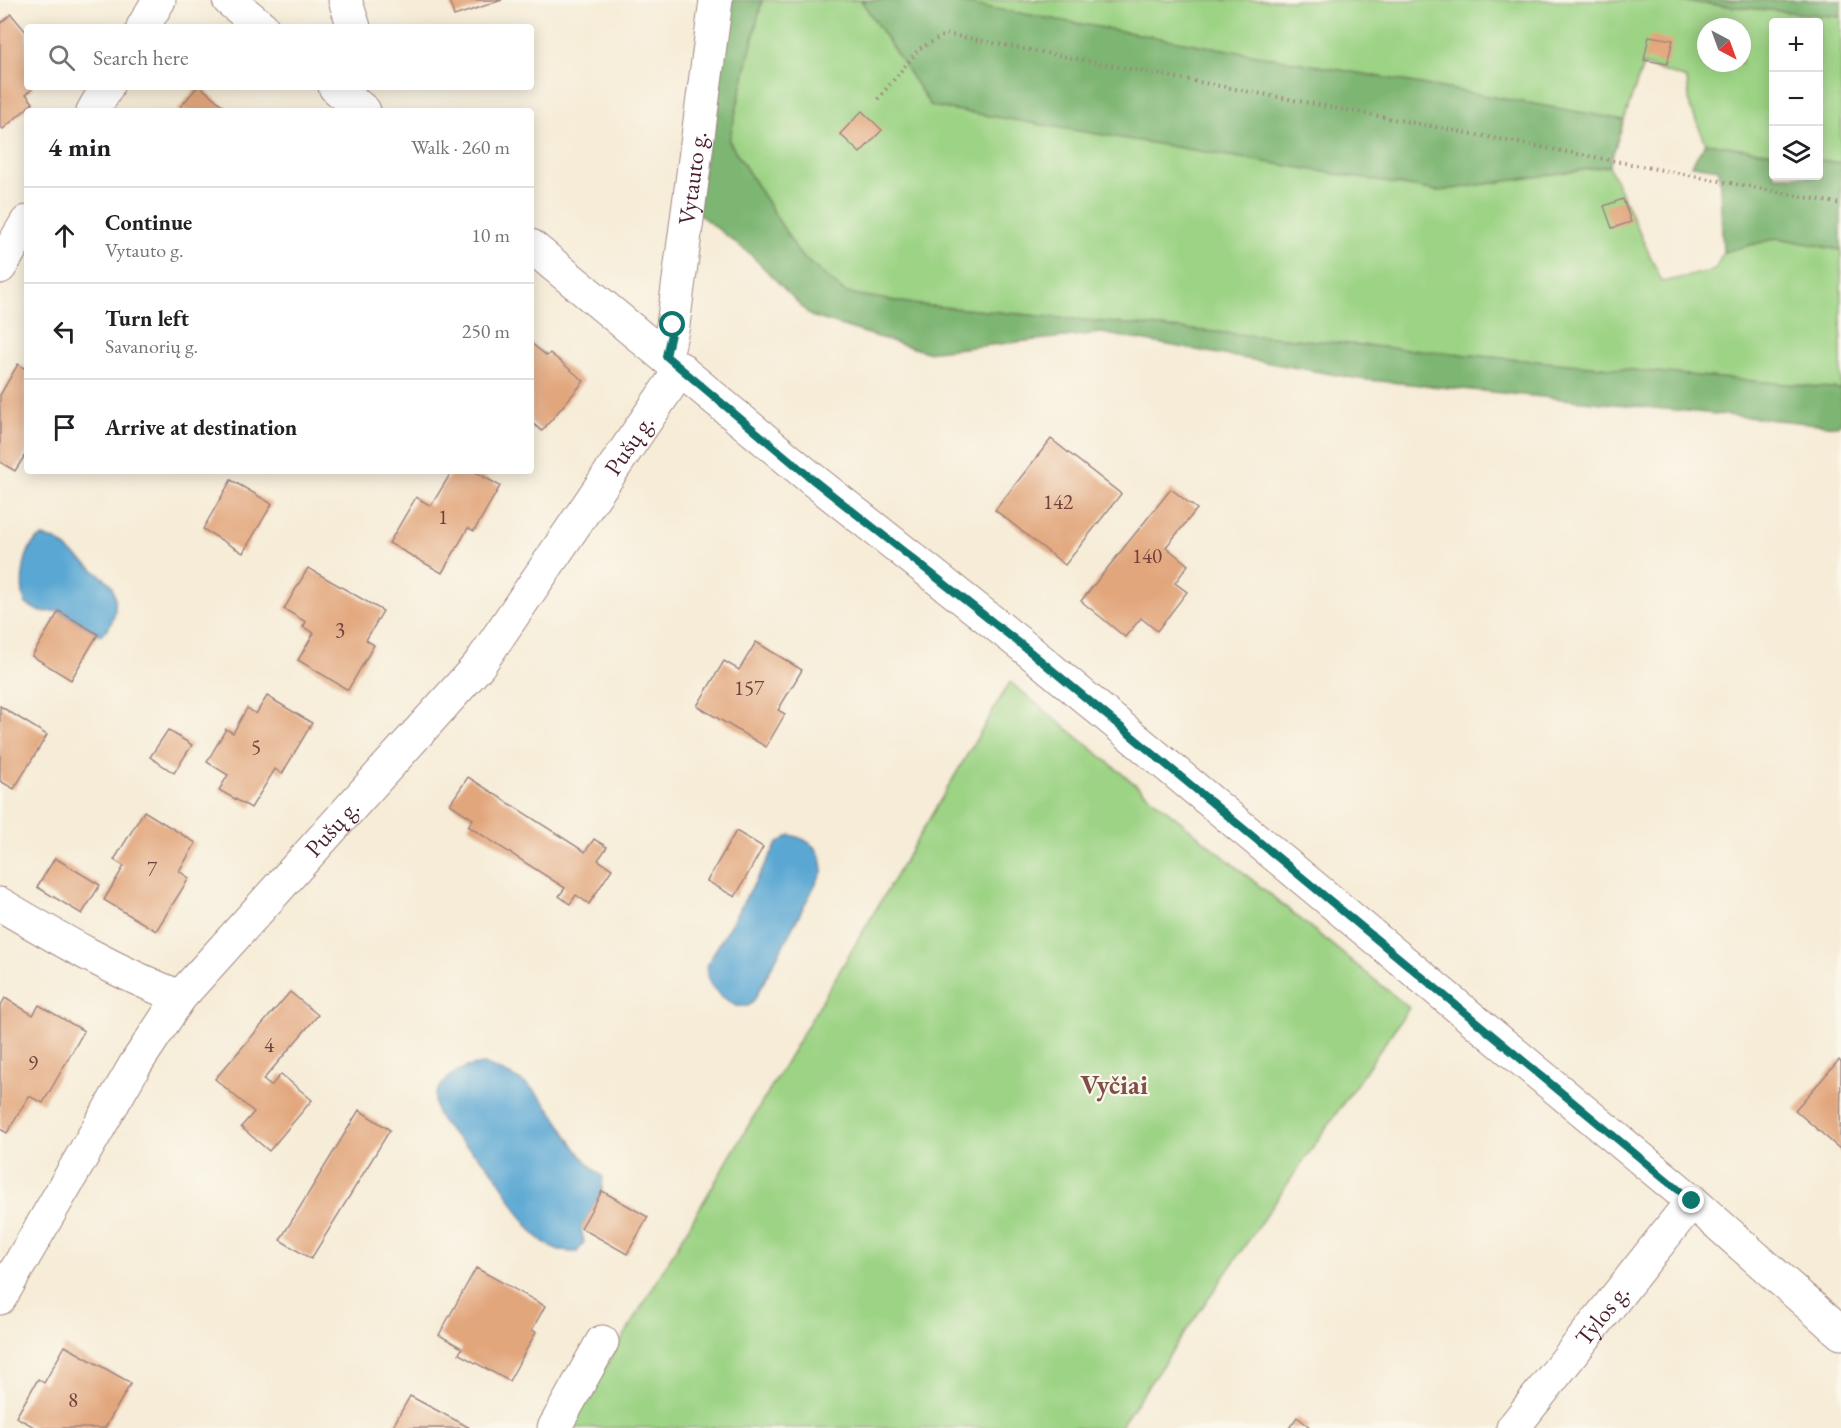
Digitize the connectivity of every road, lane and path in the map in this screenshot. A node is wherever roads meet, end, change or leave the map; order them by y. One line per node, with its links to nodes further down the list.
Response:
1 (159, 0): 5 (street)
2 (229, 0): 6 (street)
3 (345, 0): 7 (street)
4 (716, 0): 17 (street, Vytauto g.)
5 (145, 24)
6 (258, 24)
7 (353, 24)
8 (105, 90): 11 (street)
9 (339, 90): 12 (street)
10 (878, 99): 13 (path)
11 (95, 108)
12 (360, 108)
13 (1841, 204)
14 (24, 227): 16 (street)
15 (534, 248): 17 (street)
16 (0, 267)
17 (674, 363): 19 (street, Pušų g.); 20 (street)
18 (0, 904): 19 (street)
19 (180, 997): 21 (street, Pušų g.)
20 (1692, 1201): 22 (street); 25 (street, Tylos g.)
21 (0, 1298)
22 (1841, 1332)
23 (602, 1342): 24 (street)
24 (554, 1428)
25 (1513, 1428)

